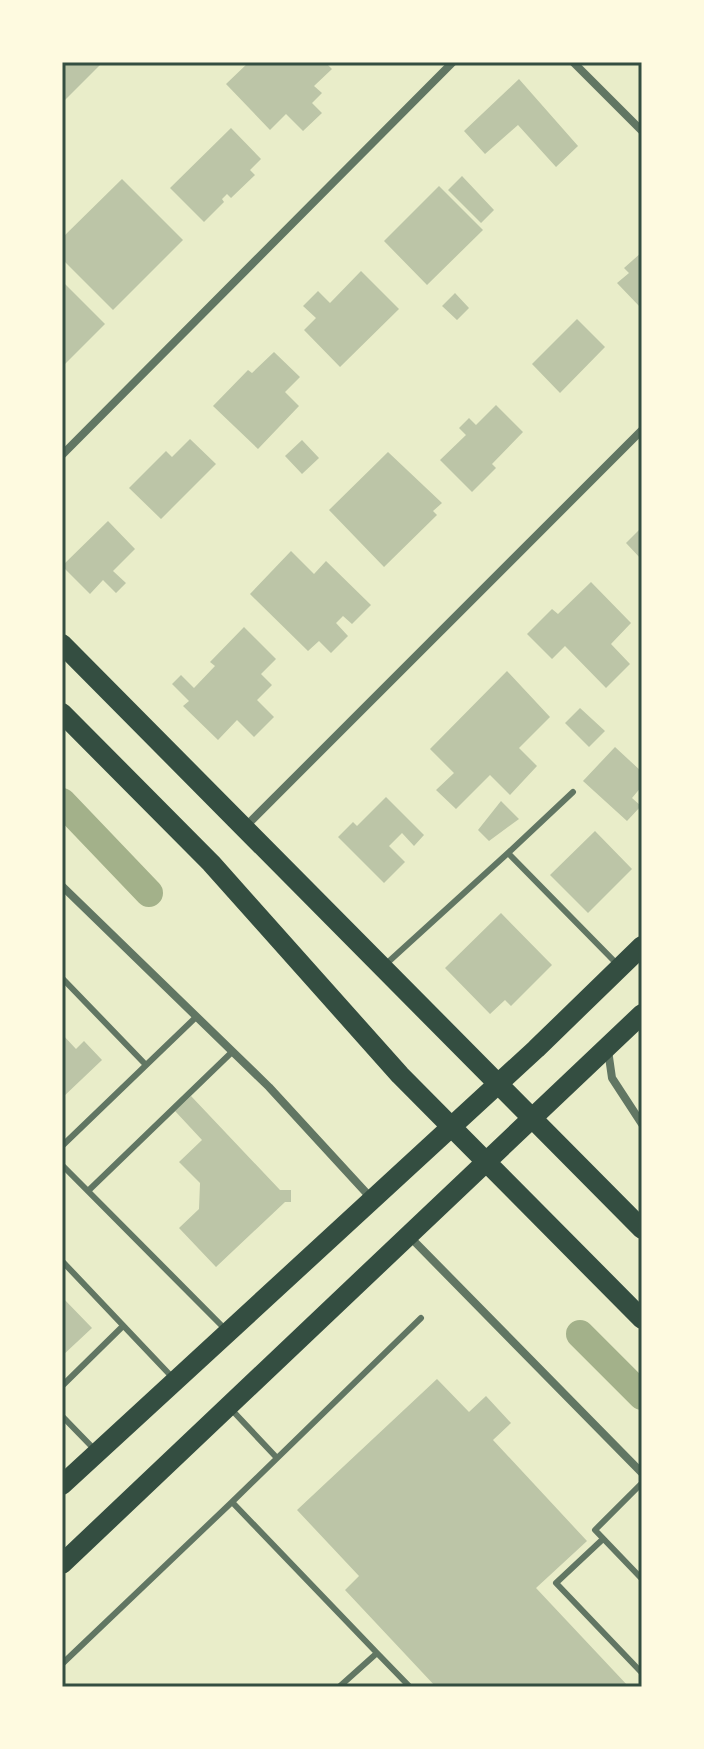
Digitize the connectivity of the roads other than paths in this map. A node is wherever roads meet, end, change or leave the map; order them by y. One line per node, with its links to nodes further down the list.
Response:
1 (453, 62): 5 (street)
2 (573, 62): 3 (street)
3 (642, 131)
4 (642, 430): 9 (street)
5 (62, 455)
6 (62, 644): 9 (main road)
7 (62, 713): 24 (main road)
8 (573, 792): 10 (lane)
9 (244, 828): 13 (main road)
10 (508, 853): 13 (lane); 14 (lane)
11 (62, 886): 17 (street)
12 (642, 946): 14 (main road)
13 (383, 967): 21 (main road)
14 (621, 968): 21 (main road)
15 (62, 978): 20 (lane)
16 (642, 1014): 18 (main road)
17 (195, 1018): 19 (street); 20 (lane)
18 (608, 1048): 22 (main road); 23 (street)
19 (232, 1052): 28 (lane); 29 (street)
20 (146, 1065): 25 (lane)
21 (499, 1083): 22 (main road); 24 (main road)
22 (535, 1119): 26 (main road); 30 (main road)
23 (642, 1124)
24 (451, 1126): 26 (main road); 29 (main road)
25 (62, 1146)
26 (487, 1162): 31 (main road); 34 (main road)
27 (62, 1165): 28 (lane)
28 (88, 1191): 36 (lane)
29 (371, 1198): 36 (main road)
30 (642, 1229)
31 (408, 1235): 39 (main road); 43 (street)
32 (62, 1261): 35 (lane)
33 (421, 1318): 42 (lane)
34 (642, 1319)
35 (123, 1326): 37 (lane); 38 (lane)
36 (227, 1332): 37 (main road)
37 (175, 1380): 41 (main road)
38 (62, 1386)
39 (228, 1406): 42 (lane); 48 (main road)
40 (62, 1416): 41 (lane)
41 (97, 1452): 45 (main road)
42 (277, 1458): 46 (lane)
43 (642, 1473)
44 (642, 1483): 47 (lane)
45 (62, 1485)
46 (232, 1502): 50 (lane); 51 (lane)
47 (603, 1539): 49 (lane); 52 (lane)
48 (62, 1564)
49 (642, 1579)
50 (377, 1653): 53 (lane); 54 (lane)
51 (62, 1664)
52 (642, 1673)
53 (339, 1687)
54 (410, 1687)

